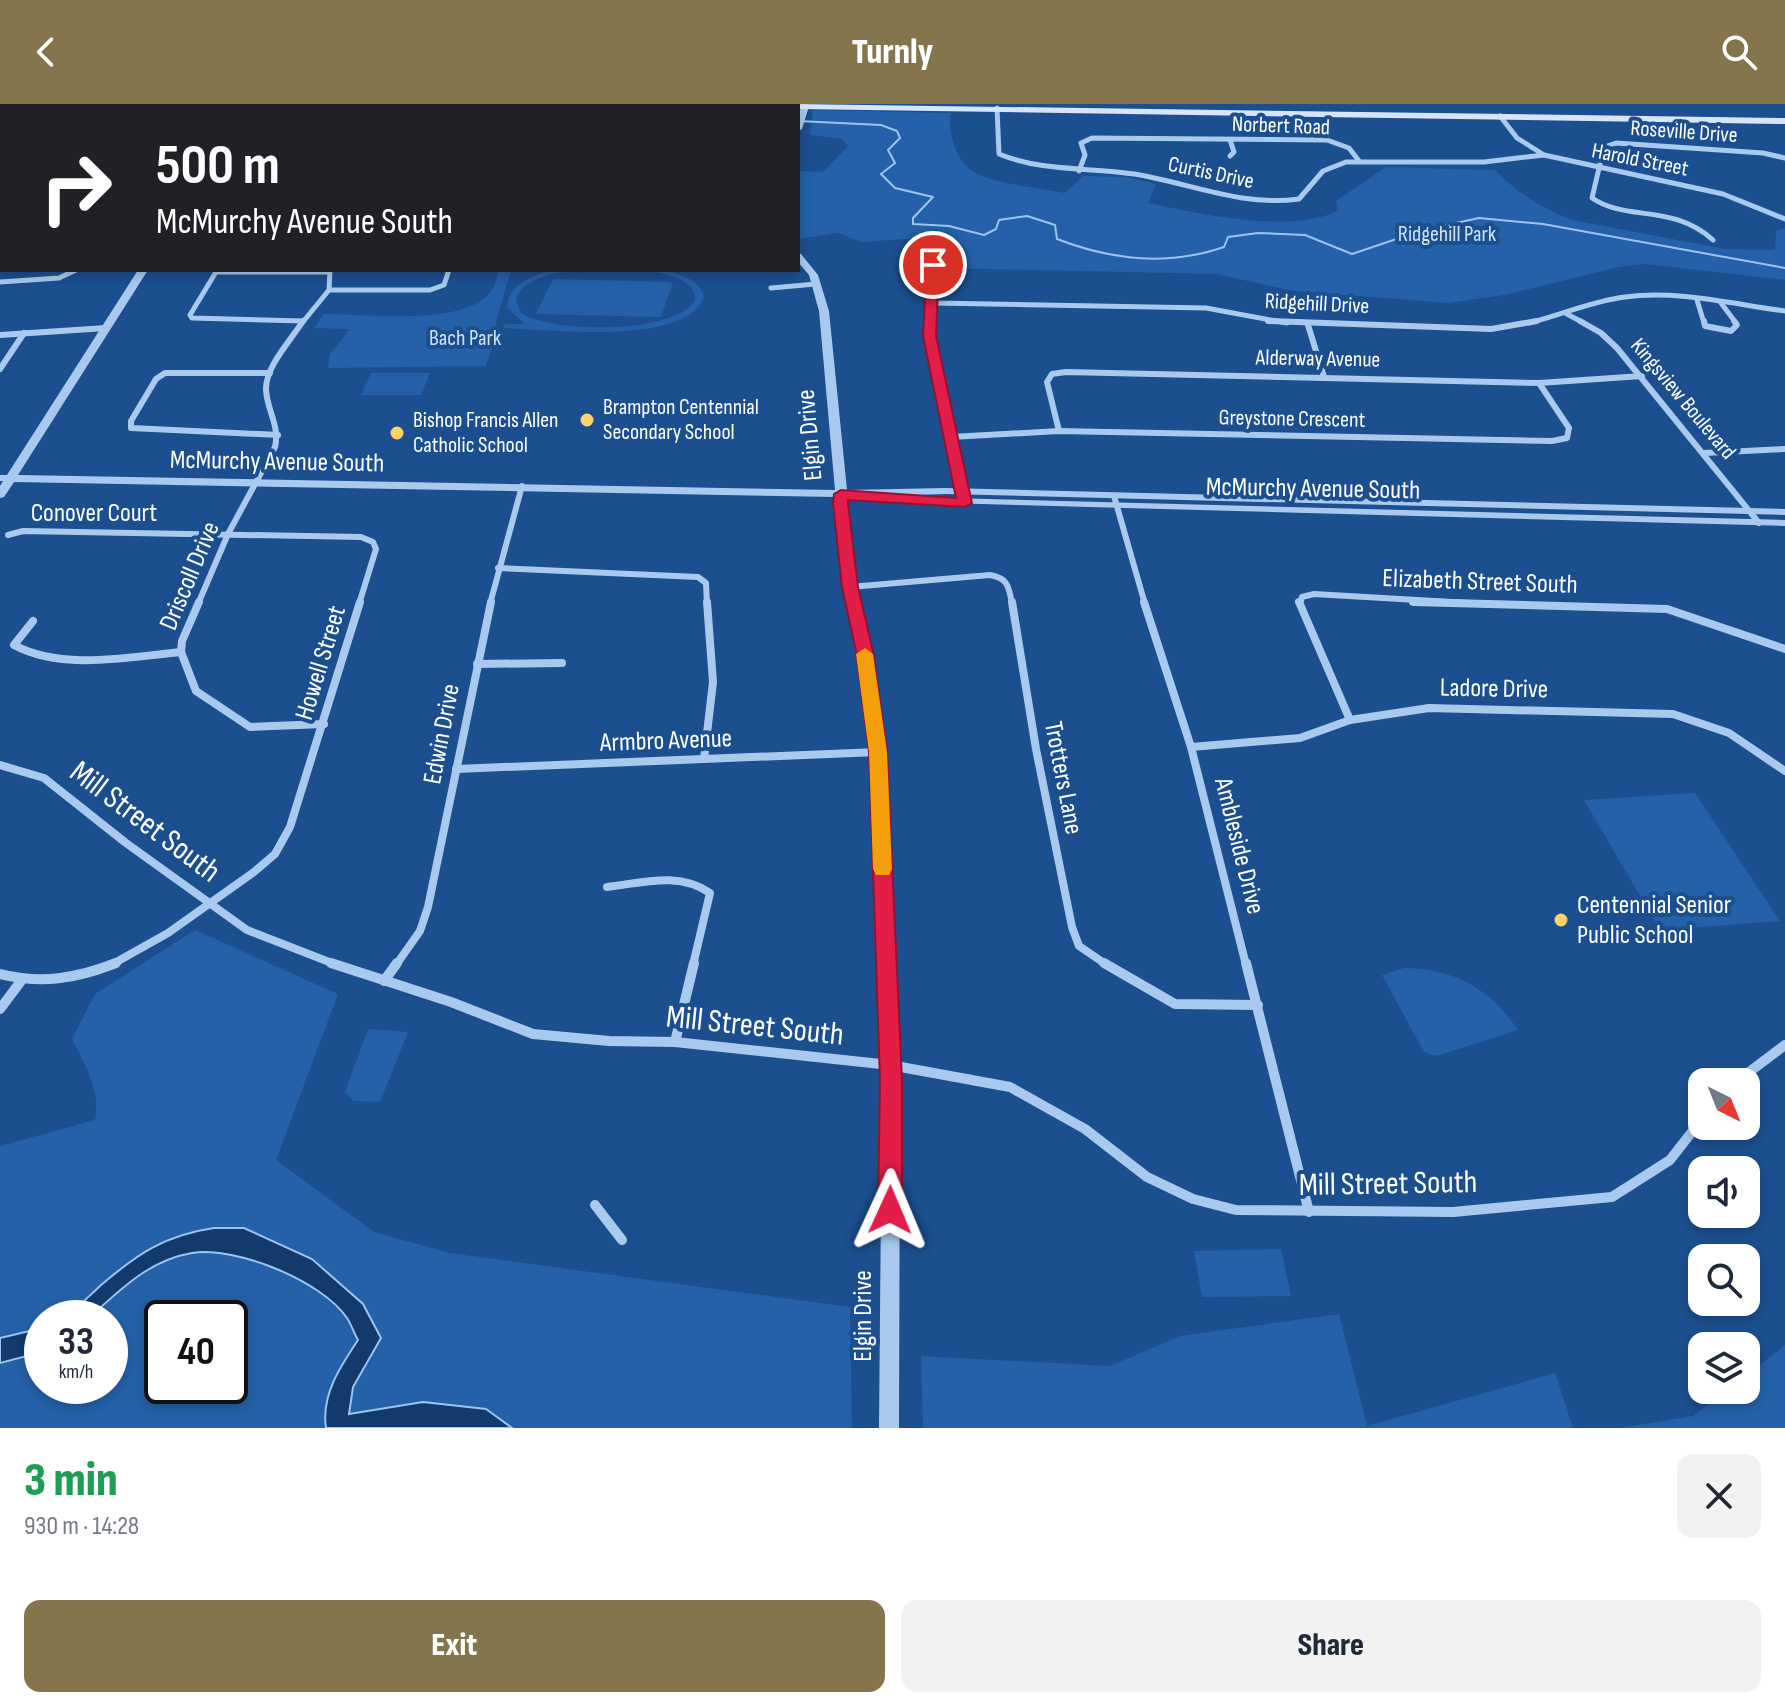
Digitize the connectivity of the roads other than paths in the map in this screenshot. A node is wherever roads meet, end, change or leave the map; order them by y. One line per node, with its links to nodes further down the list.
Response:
1 (803, 106): 2 (main road)
2 (997, 108): 3 (main road); 11 (street, Curtis Drive)
3 (1500, 116): 4 (main road); 6 (street, Harold Street)
4 (1785, 121)
5 (1230, 140): 7 (street); 9 (street, Norbert Road); 11 (street, Norbert Road)
6 (1544, 155): 9 (street, Curtis Drive); 10 (street, Harold Street)
7 (1230, 156)
8 (1785, 158): 10 (street, Roseville Drive)
9 (1359, 161): 11 (street, Curtis Drive)
10 (1600, 169): 12 (street, Harold Street); 13 (street)
11 (1079, 171)
12 (1785, 219)
13 (1713, 240)
14 (800, 259): 22 (street, Elgin Drive)
15 (938, 259): 26 (street)
16 (72, 272): 21 (street)
17 (142, 272): 32 (street)
18 (216, 272): 30 (street)
19 (330, 272): 24 (street)
20 (448, 272): 24 (street)
21 (0, 282)
22 (816, 284): 23 (street); 48 (street, Elgin Drive)
23 (771, 288)
24 (329, 290): 30 (street)
25 (1697, 300): 27 (street, Ridgehill Drive); 27 (street); 29 (street, Ridgehill Drive)
26 (933, 303): 31 (street, Ridgehill Drive); 42 (street)
27 (1721, 303): 28 (street, Ridgehill Drive)
28 (1785, 311)
29 (1565, 313): 31 (street, Ridgehill Drive); 37 (street, Kingsview Boulevard)
30 (303, 321): 36 (street)
31 (1308, 325): 38 (street)
32 (106, 328): 33 (street); 45 (street)
33 (24, 333): 34 (street); 35 (street)
34 (0, 335)
35 (0, 369)
36 (270, 373): 41 (street); 41 (street)
37 (1642, 376): 39 (street, Alderway Avenue); 44 (street, Kingsview Boulevard)
38 (1324, 377): 39 (street, Alderway Avenue); 40 (street, Alderway Avenue)
39 (1539, 383): 40 (street, Greystone Crescent)
40 (1059, 431): 42 (street, Greystone Crescent)
41 (278, 435): 46 (street, Driscoll Drive)
42 (951, 437): 50 (street)
43 (1785, 449): 44 (street)
44 (1704, 453): 52 (street, Kingsview Boulevard)
45 (6, 478): 46 (street, McMurchy Avenue South); 49 (street)
46 (257, 485): 47 (street, McMurchy Avenue South); 56 (street, Driscoll Drive)
47 (522, 486): 48 (street, McMurchy Avenue South); 58 (street, Edwin Drive)
48 (841, 494): 50 (street, McMurchy Avenue South); 59 (street, Elgin Drive)
49 (0, 495)
50 (963, 497): 51 (street, McMurchy Avenue South)
51 (1114, 501): 52 (street, McMurchy Avenue South); 54 (street, McMurchy Avenue South); 67 (street, Ambleside Drive)
52 (1751, 510): 53 (street, McMurchy Avenue South); 54 (street, Kingsview Boulevard)
53 (1785, 512)
54 (1759, 523): 55 (street, McMurchy Avenue South)
55 (1785, 523)
56 (228, 534): 57 (street, Conover Court); 62 (street, Driscoll Drive); 66 (street, Howell Street)
57 (8, 535)
58 (498, 568): 64 (street, Edwin Drive); 69 (street)
59 (850, 587): 68 (street, Elgin Drive); 78 (street, Trotters Lane)
60 (33, 621): 62 (street)
61 (1785, 649): 65 (street, Elizabeth Street South)
62 (181, 652): 66 (street, Driscoll Drive)
63 (562, 663): 64 (street)
64 (477, 664): 71 (street, Edwin Drive)
65 (1350, 720): 67 (street, Ladore Drive); 72 (street, Ladore Drive)
66 (324, 724): 74 (street, Howell Street)
67 (1191, 747): 78 (street, Ambleside Drive)
68 (878, 752): 69 (street, Armbro Avenue); 82 (street, Elgin Drive)
69 (704, 759): 71 (street, Armbro Avenue)
70 (0, 765): 74 (street, Mill Street South)
71 (456, 769): 77 (street, Edwin Drive)
72 (1785, 771)
73 (607, 887): 80 (street)
74 (209, 903): 76 (street, Howell Street); 77 (street, Mill Street South)
75 (0, 974): 76 (street)
76 (21, 981): 79 (street)
77 (384, 981): 80 (street, Mill Street South)
78 (1258, 1005): 86 (street, Ambleside Drive)
79 (0, 1009)
80 (675, 1042): 82 (street, Mill Street South)
81 (1785, 1045): 83 (street)
82 (890, 1065): 86 (street, Mill Street South); 88 (street, Elgin Drive)
83 (1755, 1068)
84 (1688, 1137): 86 (street, Mill Street South)
85 (595, 1205): 87 (street)
86 (1309, 1212)
87 (622, 1240)
88 (889, 1428)

